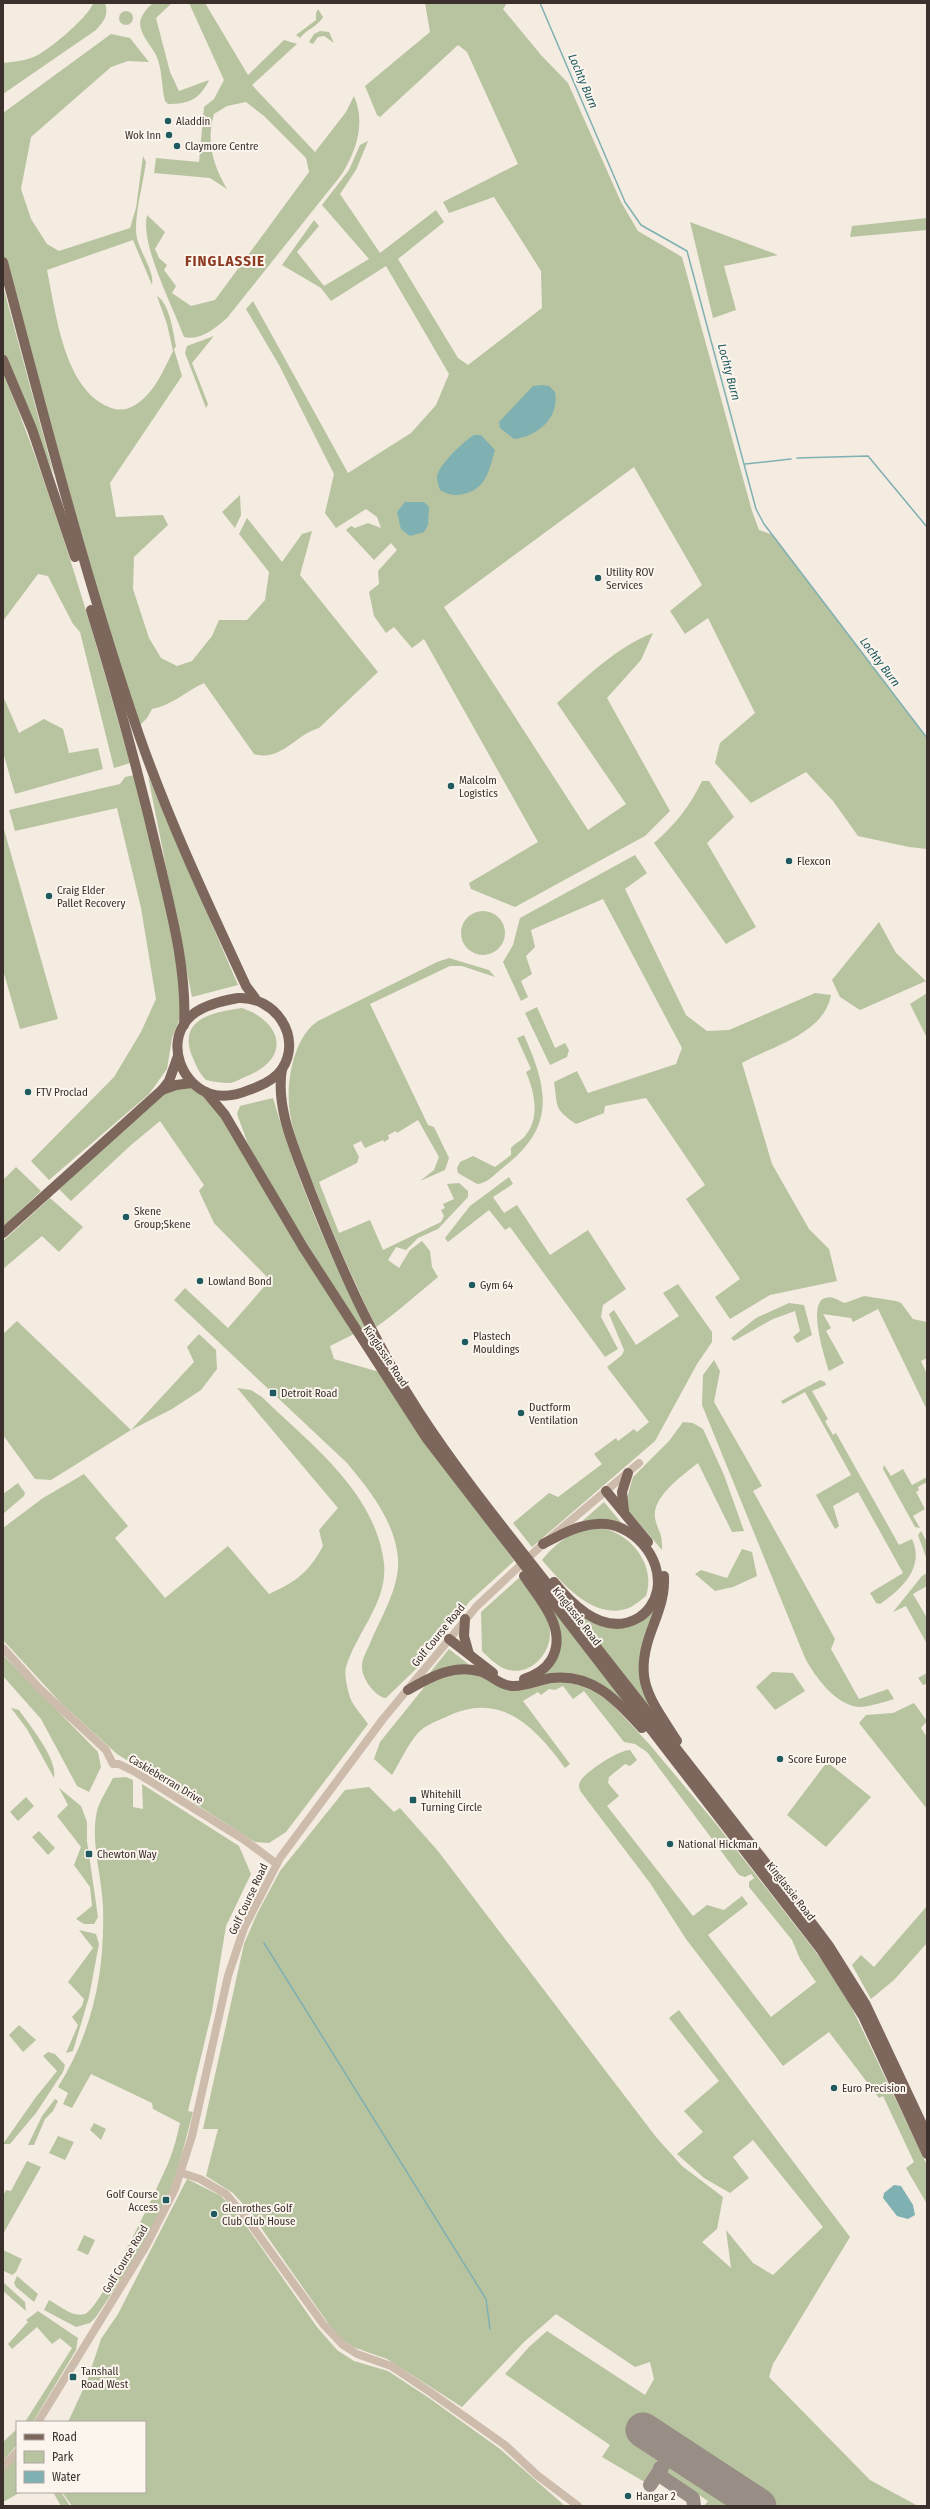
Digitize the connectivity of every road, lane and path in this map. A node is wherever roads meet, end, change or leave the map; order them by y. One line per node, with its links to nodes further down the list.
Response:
1 (3, 262): 3 (main road)
2 (3, 360): 4 (main road)
3 (255, 998): 4 (main road); 6 (main road)
4 (184, 1025): 5 (main road)
5 (178, 1054): 7 (main road); 8 (main road)
6 (282, 1068): 9 (main road); 14 (main road, Kinglassie Road)
7 (192, 1083): 8 (main road); 9 (main road)
8 (162, 1090): 10 (main road)
9 (206, 1092): 14 (main road, Kinglassie Road)
10 (3, 1233)
11 (639, 1463): 12 (street, Golf Course Road)
12 (628, 1473): 13 (street, Golf Course Road); 15 (main road)
13 (604, 1493): 15 (main road); 16 (main road); 17 (street, Golf Course Road)
14 (474, 1494): 16 (main road); 21 (main road); 24 (main road, Kinglassie Road); 25 (main road, Kinglassie Road)
15 (624, 1512): 25 (main road)
16 (640, 1540): 17 (main road)
17 (543, 1544): 18 (street, Golf Course Road)
18 (465, 1619): 19 (street, Golf Course Road); 21 (main road)
19 (447, 1641): 21 (main road); 22 (main road); 23 (street, Golf Course Road)
20 (3, 1648): 26 (street, Caskieberran Drive)
21 (470, 1654)
22 (483, 1672): 23 (main road); 24 (main road)
23 (408, 1690): 26 (street, Golf Course Road)
24 (687, 1777): 28 (main road, Kinglassie Road)
25 (712, 1795): 27 (main road, Kinglassie Road)
26 (278, 1861): 29 (street, Golf Course Road)
27 (927, 2135)
28 (927, 2154)
29 (182, 2173): 30 (street, Golf Course Road); 33 (street)
30 (39, 2421)
31 (16, 2453): 32 (street)
32 (3, 2467)
33 (578, 2506)

